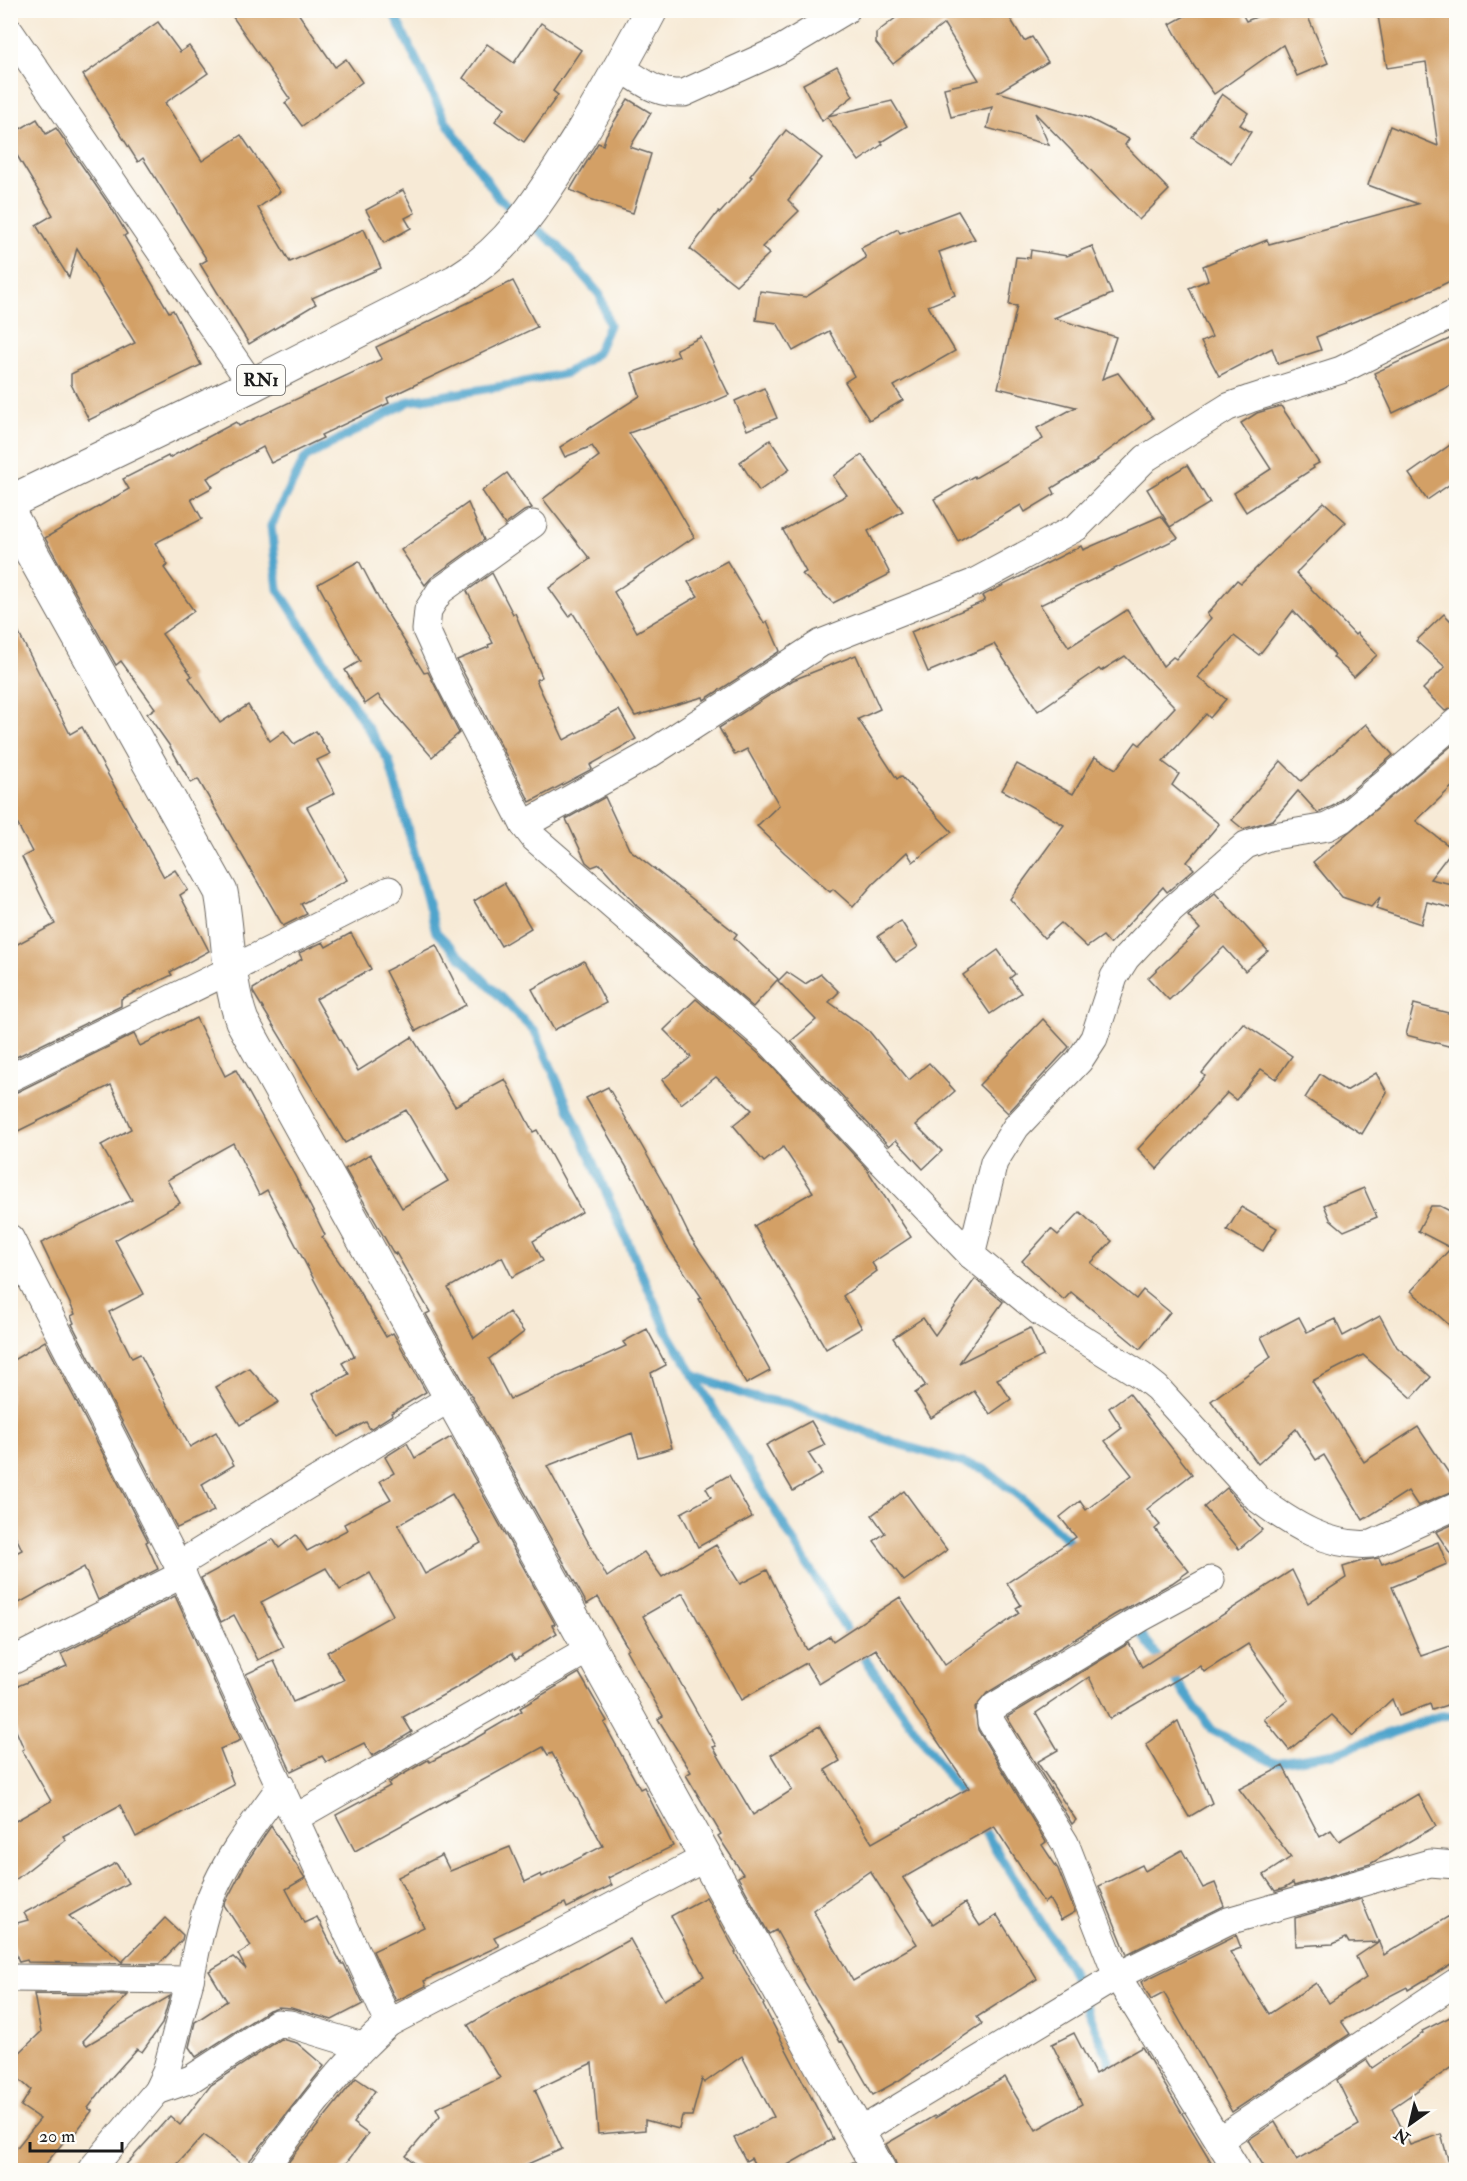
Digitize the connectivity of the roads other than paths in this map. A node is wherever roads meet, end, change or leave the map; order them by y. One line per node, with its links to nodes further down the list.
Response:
1 (651, 10): 4 (main road, RN1)
2 (846, 10): 4 (street)
3 (10, 32): 6 (street)
4 (621, 68): 6 (main road, RN1)
5 (1454, 314): 11 (street)
6 (252, 385): 7 (main road, RN1)
7 (10, 502)
8 (10, 514): 13 (main road)
9 (533, 524): 11 (street)
10 (1456, 722): 16 (street)
11 (524, 825): 16 (street)
12 (389, 890): 13 (street)
13 (231, 968): 14 (street); 17 (main road)
14 (10, 1078)
15 (10, 1238): 19 (street)
16 (971, 1255): 18 (street)
17 (450, 1398): 19 (street); 21 (main road)
18 (1456, 1506)
19 (180, 1569): 22 (street); 23 (street)
20 (1210, 1580): 29 (street)
21 (591, 1648): 24 (street); 25 (main road)
22 (10, 1662)
23 (281, 1786): 24 (street); 28 (street)
24 (295, 1818): 31 (street)
25 (707, 1857): 31 (street); 34 (main road)
26 (1456, 1865): 29 (street)
27 (10, 1978): 28 (street)
28 (190, 1980): 33 (street)
29 (1109, 1981): 34 (street); 35 (street)
30 (1456, 1982): 35 (street)
31 (389, 2023): 32 (street)
32 (362, 2046): 33 (street); 37 (street)
33 (157, 2091): 36 (street)
34 (860, 2132): 38 (main road)
35 (1219, 2140): 39 (street)
36 (91, 2170)
37 (263, 2170)
38 (879, 2170)
39 (1237, 2170)

